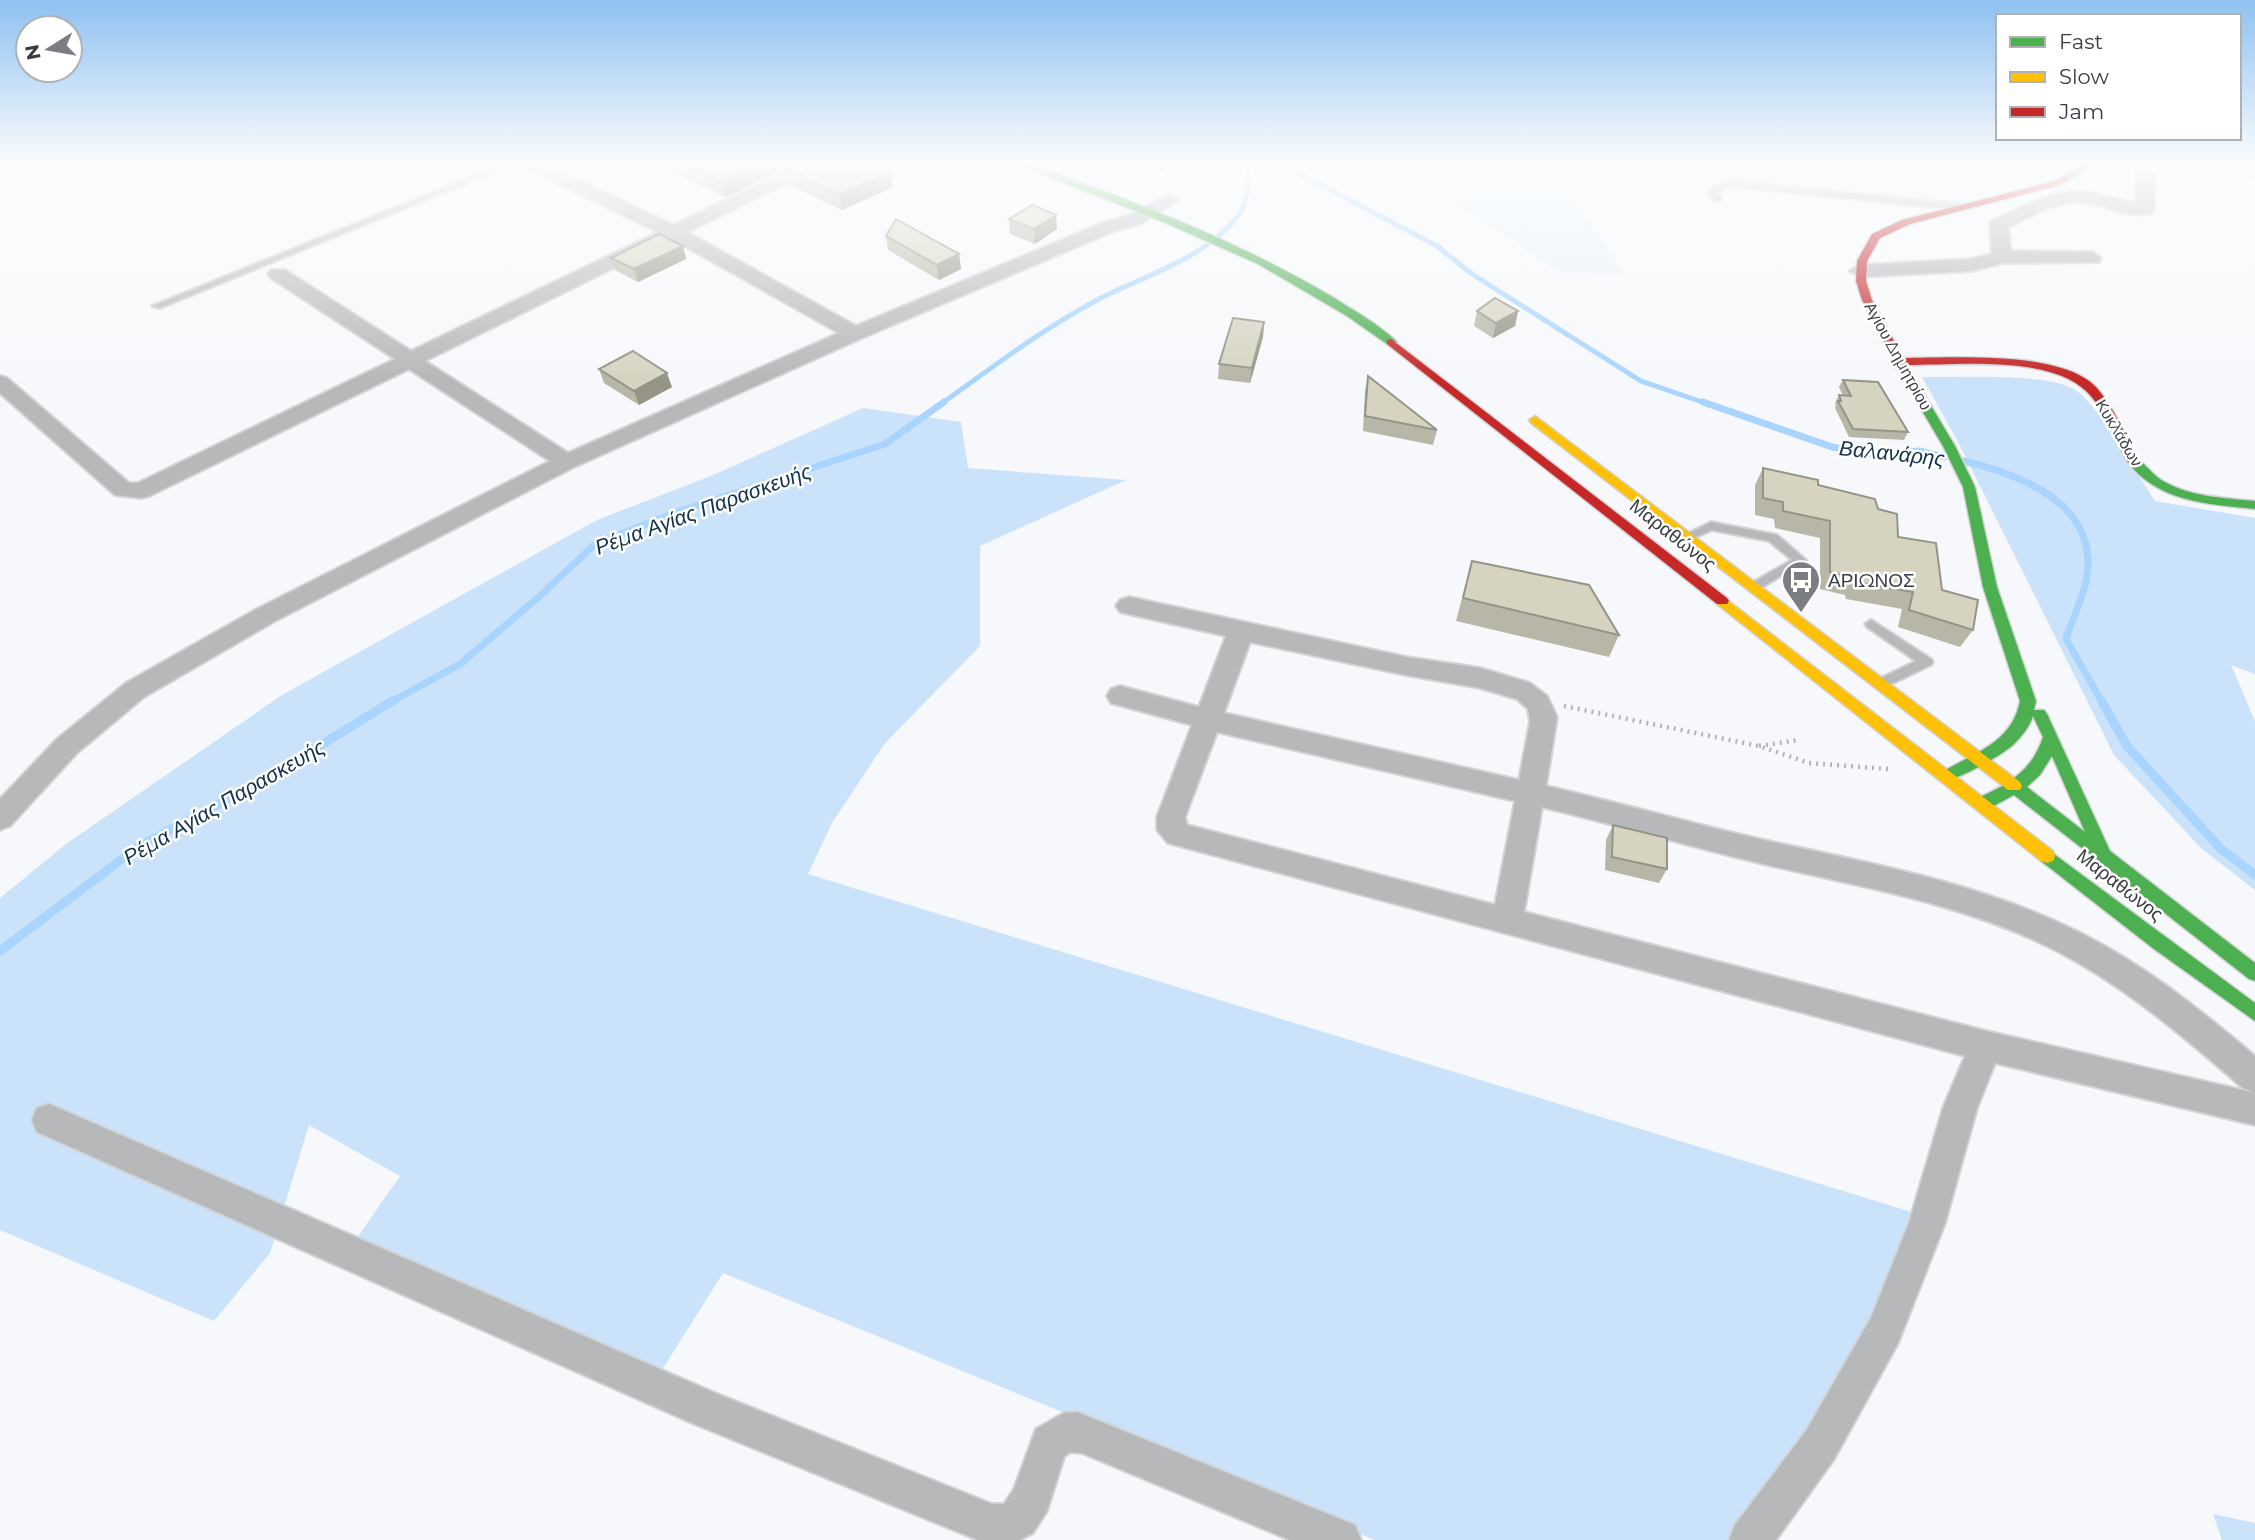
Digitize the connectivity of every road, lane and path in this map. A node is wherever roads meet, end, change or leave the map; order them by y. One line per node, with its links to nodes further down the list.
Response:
1 (329, 237): 12 (lane)
2 (659, 237): 14 (street)
3 (681, 237): 13 (street)
4 (1085, 237): 13 (street)
5 (1209, 237): 34 (main road, Μαραθώνος)
6 (1876, 237): 10 (main road)
7 (2000, 237): 8 (street)
8 (2002, 257): 9 (street); 10 (street)
9 (2092, 258)
10 (1860, 271): 15 (main road, Αγίου Δημητρίου)
11 (278, 274): 14 (street)
12 (157, 306)
13 (855, 334): 18 (street)
14 (411, 360): 16 (street); 18 (street)
15 (1900, 362): 19 (main road, Κυκλάδων); 26 (main road, Αγίου Δημητρίου)
16 (0, 382)
17 (1521, 410): 20 (main road, Μαραθώνος)
18 (566, 462): 39 (street)
19 (2255, 505)
20 (1688, 537): 21 (main road, Μαραθώνος); 21 (lane)
21 (1754, 587): 25 (main road, Μαραθώνος)
22 (1129, 606): 24 (street)
23 (1871, 624): 25 (lane)
24 (1241, 631): 28 (street); 29 (street)
25 (1880, 684): 33 (main road, Μαραθώνος)
26 (2026, 690): 30 (main road, Αγίου Δημητρίου); 33 (main road, Αγίου Δημητρίου)
27 (1120, 696): 29 (street)
28 (1536, 700): 32 (path); 37 (street)
29 (1207, 720): 37 (street); 41 (street)
30 (2051, 737): 36 (main road); 40 (main road, Αγίου Δημητρίου)
31 (1799, 740): 32 (path)
32 (1759, 746): 34 (path)
33 (1980, 759): 35 (main road, Αγίου Δημητρίου); 36 (main road, Μαραθώνος)
34 (1930, 763): 35 (main road, Μαραθώνος)
35 (1947, 777): 38 (main road, Μαραθώνος)
36 (2016, 786): 38 (main road); 40 (main road, Μαραθώνος)
37 (1532, 793): 41 (street); 45 (street)
38 (1982, 804): 43 (main road, Μαραθώνος)
39 (0, 818)
40 (2102, 853): 42 (main road, Μαραθώνος)
41 (1507, 919): 44 (street)
42 (2255, 973)
43 (2255, 1013)
44 (1986, 1046): 46 (street); 49 (street)
45 (2255, 1077)
46 (2255, 1109)
47 (49, 1120): 48 (street)
48 (1340, 1540)
49 (1750, 1540)

